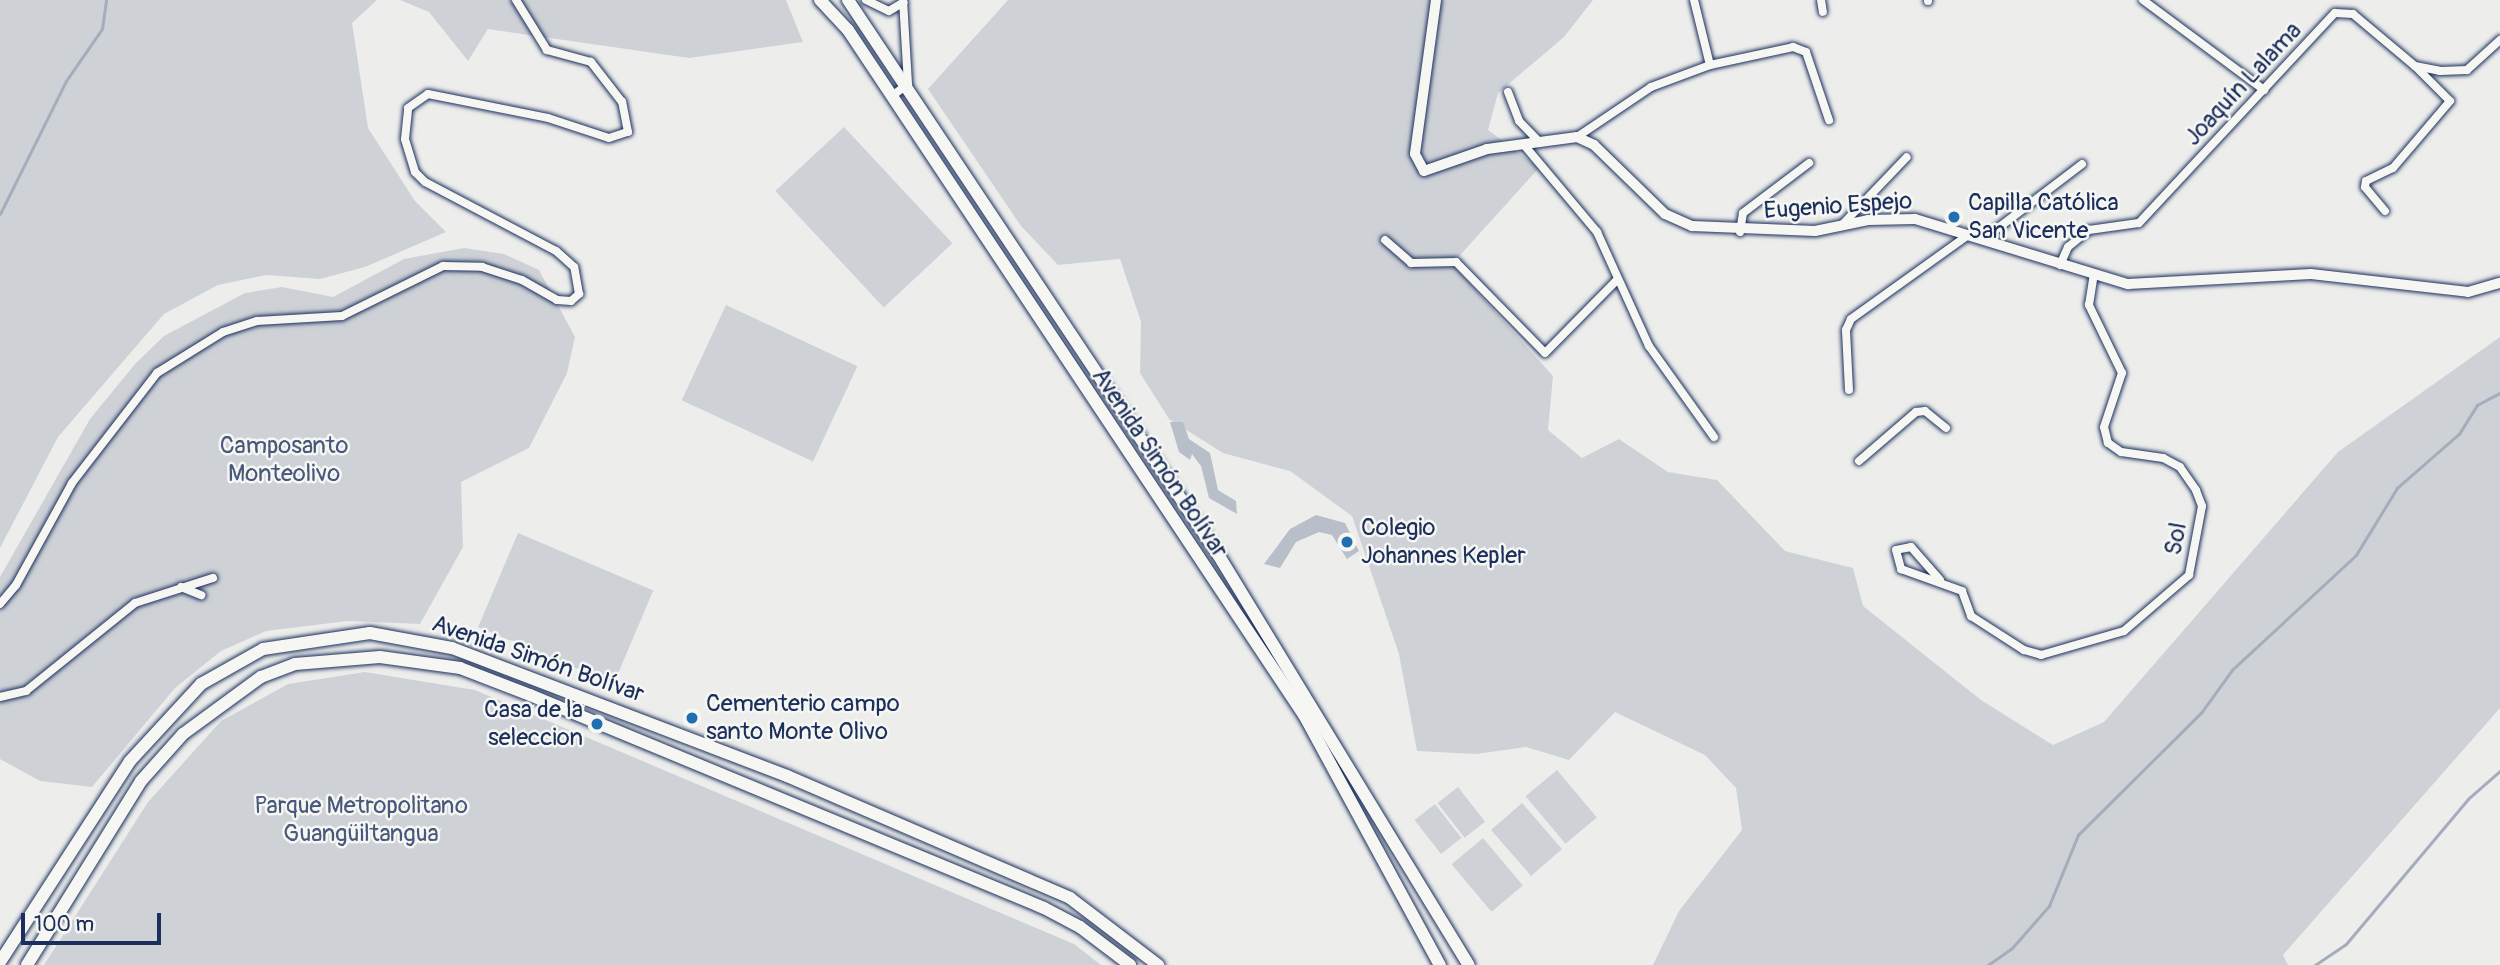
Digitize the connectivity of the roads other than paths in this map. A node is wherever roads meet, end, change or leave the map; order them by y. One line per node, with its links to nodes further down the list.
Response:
1 (516, 0): 43 (street)
2 (820, 0): 17 (highway, Avenida Simón Bolívar)
3 (848, 0): 14 (highway, Avenida Simón Bolívar)
4 (866, 0): 9 (street)
5 (1434, 0): 21 (street)
6 (1694, 0): 12 (street)
7 (1821, 0): 10 (street)
8 (2143, 0): 15 (street)
9 (903, 1): 14 (street)
10 (1823, 12)
11 (2500, 40): 13 (street)
12 (1710, 65): 18 (street); 19 (street)
13 (2415, 66): 15 (street, Joaquín Lalama); 25 (street)
14 (908, 84): 17 (street); 52 (highway, Avenida Simón Bolívar)
15 (2264, 90): 31 (street, Joaquín Lalama)
16 (1508, 92): 20 (street)
17 (892, 96): 51 (highway, Avenida Simón Bolívar)
18 (1829, 120)
19 (1577, 137): 20 (street); 27 (street, Eugenio Espejo)
20 (1540, 143): 21 (street)
21 (1524, 145): 33 (street)
22 (1908, 158): 26 (street)
23 (1809, 163): 27 (street)
24 (2082, 164): 29 (street)
25 (2385, 211)
26 (1841, 226): 27 (street, Eugenio Espejo); 28 (street, Eugenio Espejo)
27 (1740, 232)
28 (1971, 233): 29 (street, Eugenio Espejo); 35 (street)
29 (1985, 237): 31 (street, Eugenio Espejo)
30 (1385, 240): 33 (street)
31 (2060, 265): 32 (street, Eugenio Espejo)
32 (2094, 275): 34 (street, Eugenio Espejo); 40 (street, Sol)
33 (1617, 280): 37 (street)
34 (2500, 283)
35 (1849, 390)
36 (1946, 428): 38 (street)
37 (1714, 437)
38 (1859, 461)
39 (213, 578): 41 (street)
40 (1940, 580): 40 (street, Sol)
41 (181, 587): 42 (street); 44 (street)
42 (201, 595)
43 (0, 604)
44 (0, 697)
45 (787, 776): 46 (highway); 47 (highway, Avenida Simón Bolívar); 50 (highway, Avenida Simón Bolívar)
46 (778, 799): 48 (highway, Avenida Simón Bolívar); 49 (highway, Avenida Simón Bolívar)
47 (0, 962)
48 (27, 965)
49 (1130, 965)
50 (1158, 965)
51 (1440, 965)
52 (1469, 965)

